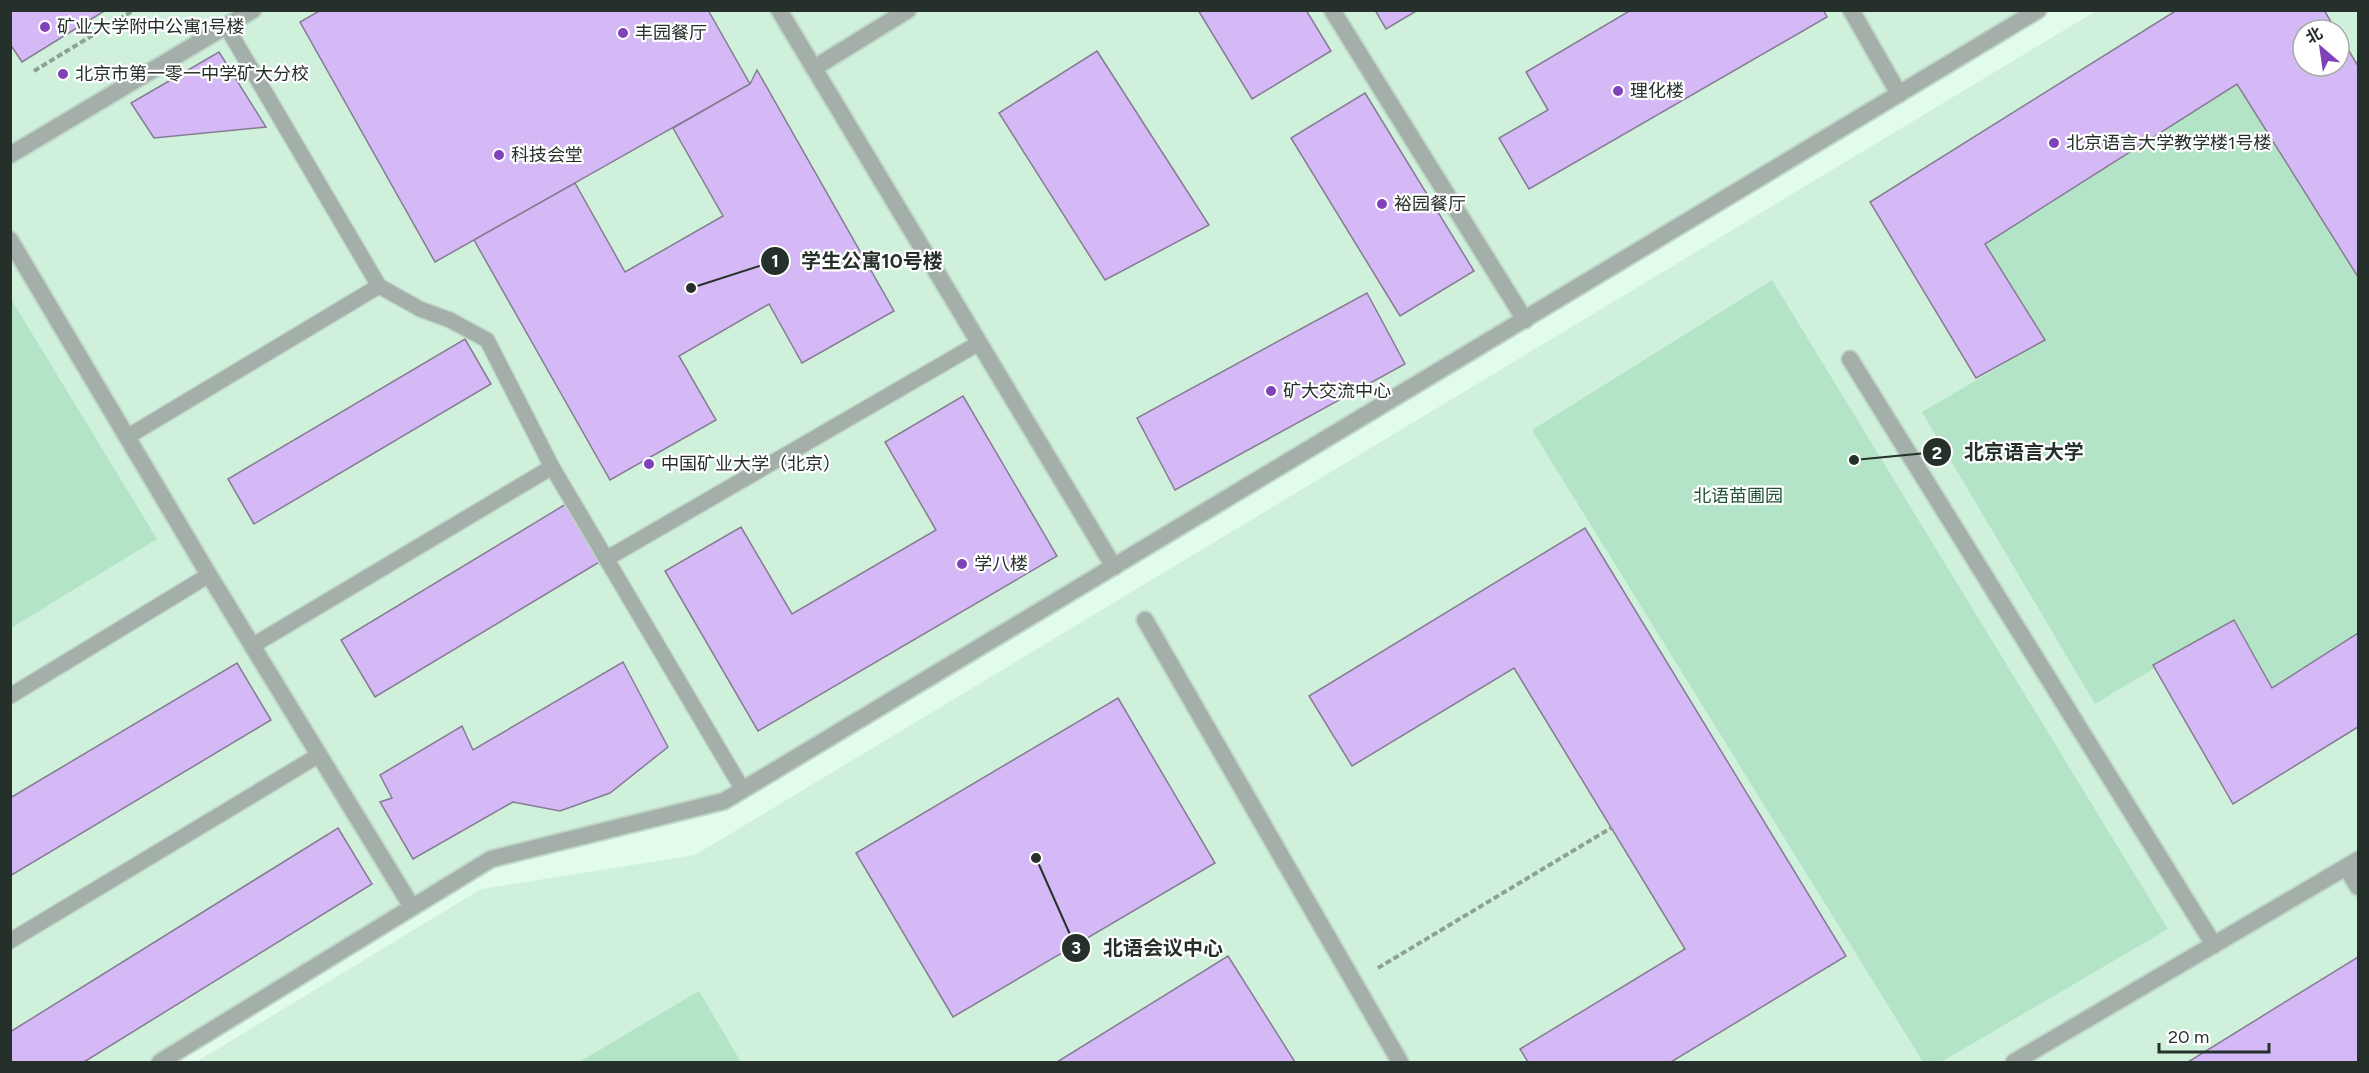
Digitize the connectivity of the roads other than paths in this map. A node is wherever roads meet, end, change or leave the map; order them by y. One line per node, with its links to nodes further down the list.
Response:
1 (253, 10): 7 (street)
2 (779, 10): 8 (street)
3 (908, 10): 8 (street)
4 (1332, 10): 13 (street)
5 (1851, 10): 9 (street)
6 (2038, 10): 9 (street)
7 (226, 26): 10 (street); 12 (lane)
8 (814, 68): 14 (street)
9 (1899, 94): 13 (street)
10 (10, 155)
11 (10, 240): 16 (street)
12 (380, 285): 16 (lane); 17 (lane)
13 (1525, 320): 19 (street)
14 (979, 343): 18 (lane); 19 (street)
15 (1850, 359): 30 (street)
16 (127, 437): 20 (street)
17 (552, 468): 18 (lane); 22 (lane)
18 (606, 559): 25 (lane)
19 (1114, 567): 25 (street)
20 (209, 575): 22 (street); 23 (lane)
21 (1145, 620): 32 (street)
22 (252, 646): 24 (street)
23 (10, 696)
24 (319, 754): 28 (street); 29 (lane)
25 (743, 790): 28 (street)
26 (2352, 863): 27 (street); 30 (street)
27 (2358, 887)
28 (412, 906): 31 (street)
29 (10, 941)
30 (2214, 945): 33 (street)
31 (160, 1062)
32 (1400, 1062)
33 (2014, 1062)

